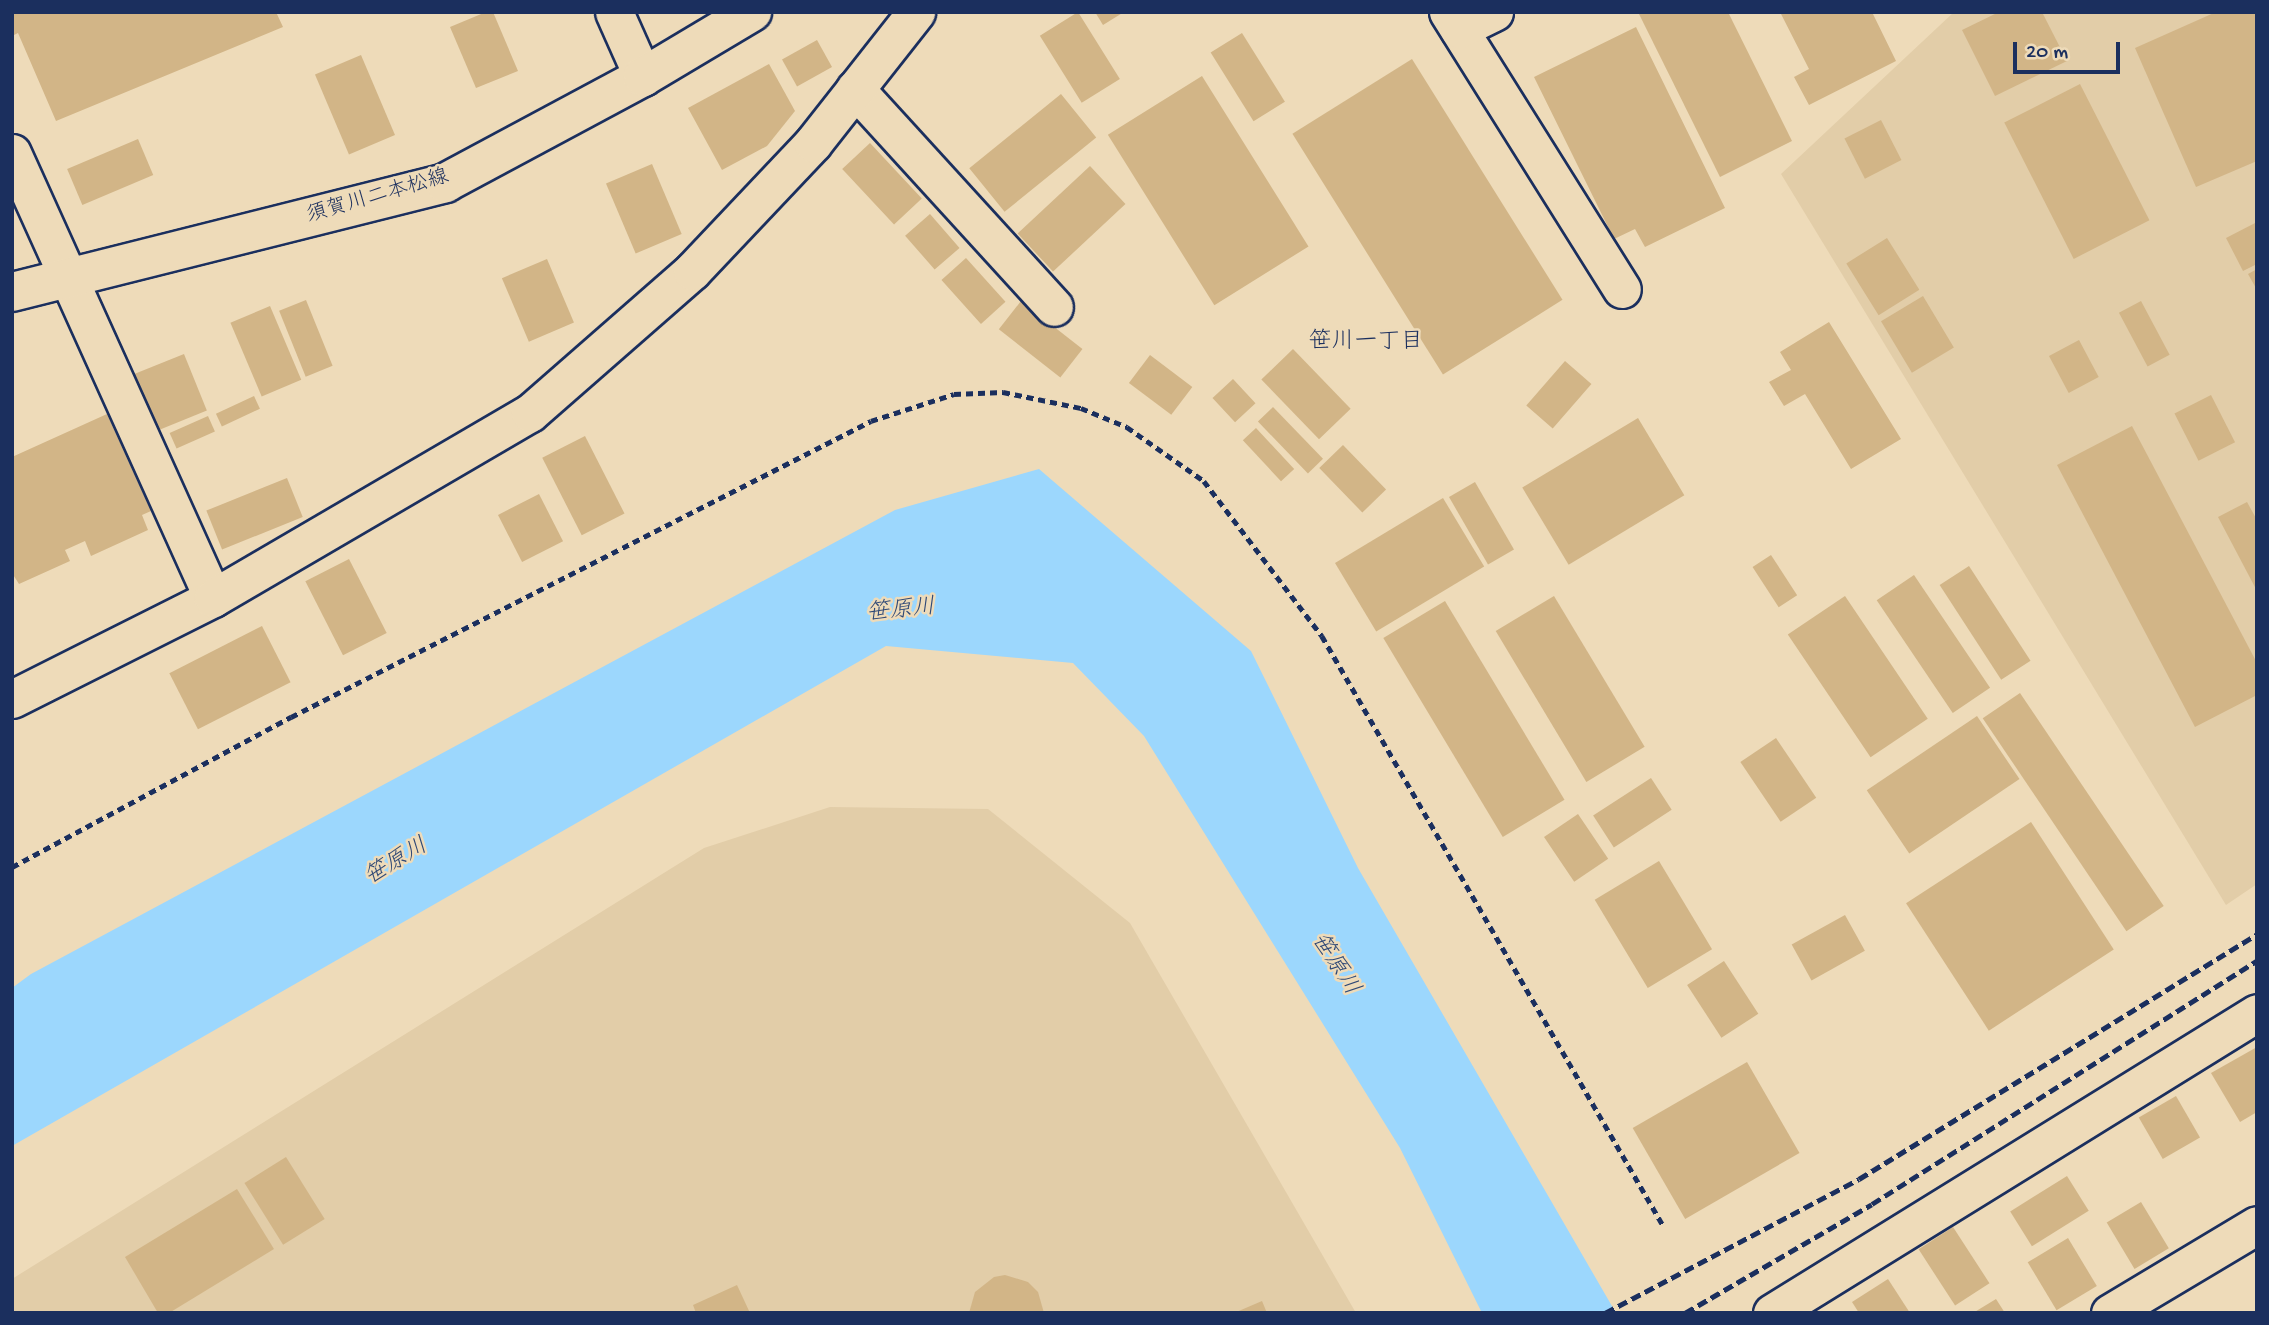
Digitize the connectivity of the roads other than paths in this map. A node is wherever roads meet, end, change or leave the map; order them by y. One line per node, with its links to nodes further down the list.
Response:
1 (614, 12): 6 (street)
2 (752, 12): 6 (main road, 須賀川二本松線)
3 (916, 12): 7 (street)
4 (1494, 12): 5 (street)
5 (1454, 21): 10 (street)
6 (643, 77): 9 (main road, 須賀川二本松線)
7 (855, 89): 12 (street); 13 (street)
8 (12, 153): 9 (street)
9 (71, 280): 11 (main road, 須賀川二本松線); 13 (street)
10 (1622, 289)
11 (12, 292)
12 (1054, 307)
13 (213, 598): 14 (street)
14 (12, 699)
15 (2257, 1013): 17 (street)
16 (2257, 1225): 18 (street)
17 (1772, 1313)
18 (2110, 1313)

